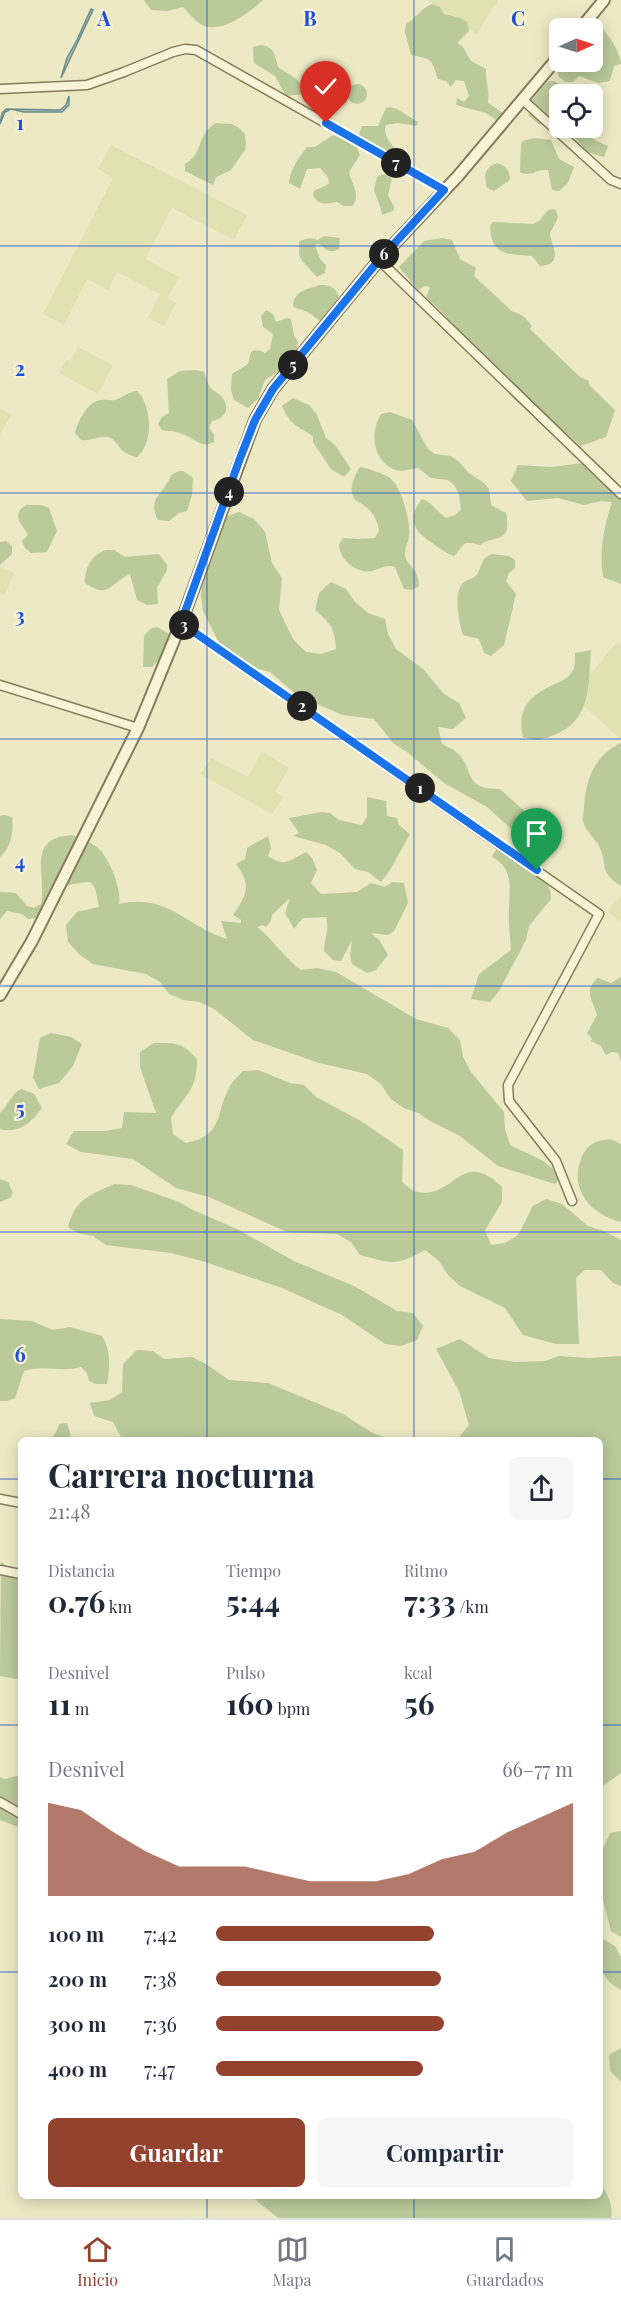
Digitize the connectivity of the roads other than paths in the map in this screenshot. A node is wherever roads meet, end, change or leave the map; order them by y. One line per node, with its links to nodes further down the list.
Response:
1 (604, 0): 2 (street)
2 (589, 18)
3 (549, 68): 5 (street)
4 (0, 89): 7 (street)
5 (523, 100): 6 (street); 7 (street)
6 (621, 184)
7 (444, 190): 8 (street)
8 (379, 260): 9 (street); 10 (street)
9 (621, 494)
10 (181, 623): 12 (street); 14 (street)
11 (0, 685): 12 (street)
12 (138, 728): 13 (street)
13 (0, 996)
14 (572, 1201)
15 (0, 1499): 16 (street)
16 (18, 1502)
17 (0, 1570): 18 (street)
18 (18, 1573)
19 (0, 1802): 20 (street)
20 (18, 1812)

